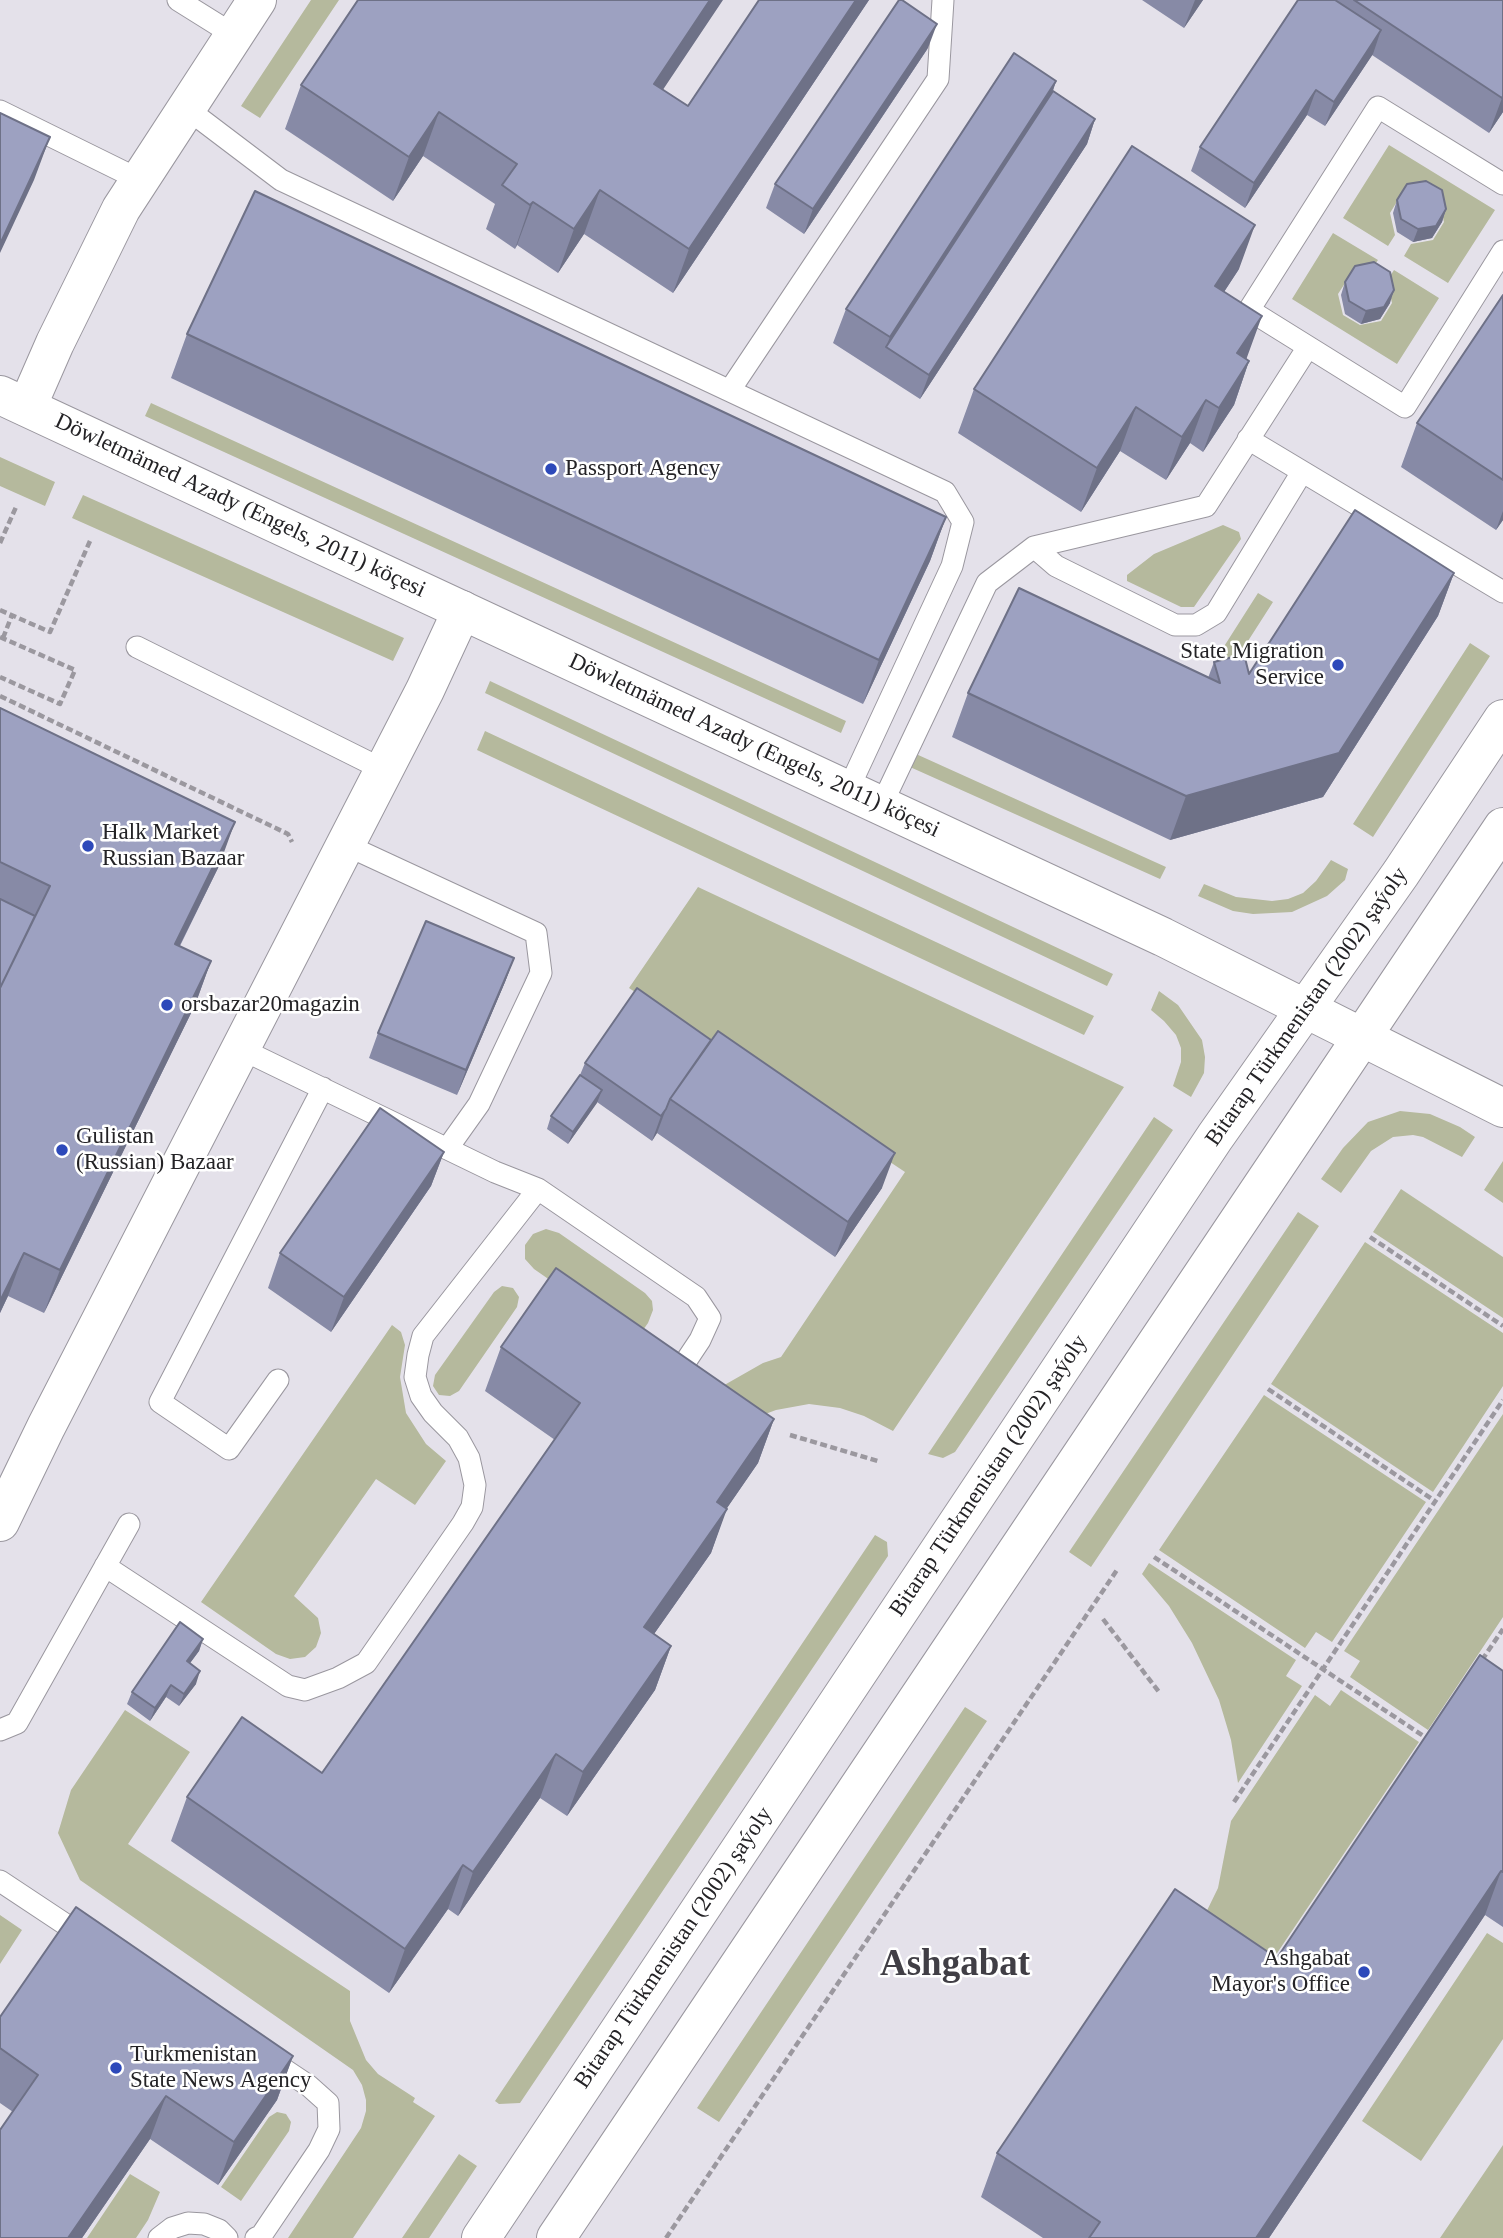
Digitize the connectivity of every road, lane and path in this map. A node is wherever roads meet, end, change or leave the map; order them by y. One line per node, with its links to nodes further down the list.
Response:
1 (178, 0): 4 (lane)
2 (257, 0): 4 (street)
3 (943, 0): 11 (lane)
4 (234, 36): 5 (street)
5 (187, 108): 7 (street); 11 (lane)
6 (0, 111): 7 (lane)
7 (140, 180): 12 (street)
8 (1503, 184): 10 (lane)
9 (1503, 251): 10 (lane)
10 (1308, 347): 13 (lane)
11 (730, 390): 29 (lane)
12 (13, 401): 21 (street, Döwletmämed Azady (Engels, 2011) köçesi)
13 (1248, 439): 14 (lane); 18 (lane)
14 (1302, 472): 18 (lane); 19 (lane)
15 (16, 508): 17 (path)
16 (90, 541): 22 (path)
17 (0, 543)
18 (1034, 547): 29 (lane)
19 (1503, 592)
20 (0, 610): 22 (path)
21 (463, 610): 28 (street); 29 (street, Döwletmämed Azady (Engels, 2011) köçesi)
22 (12, 615): 23 (path)
23 (2, 637): 25 (path)
24 (136, 647): 28 (lane)
25 (0, 677)
26 (0, 696): 32 (path)
27 (1503, 719): 33 (street, Bitarap Türkmenistan (2002) şaýoly)
28 (384, 770): 31 (street)
29 (864, 798): 33 (street, Döwletmämed Azady (Engels, 2011) köçesi)
30 (1503, 827): 34 (street)
31 (345, 845): 35 (street); 38 (lane)
32 (294, 847)
33 (1306, 1009): 34 (street, Döwletmämed Azady (Engels, 2011) köçesi); 70 (street, Bitarap Türkmenistan (2002) şaýoly)
34 (1362, 1037): 37 (street, Döwletmämed Azady (Engels, 2011) köçesi); 71 (street)
35 (241, 1049): 36 (lane); 49 (street)
36 (323, 1088): 38 (lane); 43 (lane)
37 (1503, 1108)
38 (447, 1149): 39 (lane)
39 (538, 1189): 42 (lane); 52 (lane)
40 (1370, 1237): 41 (path)
41 (1503, 1326)
42 (678, 1373)
43 (278, 1380)
44 (1268, 1389): 48 (path)
45 (1503, 1400): 48 (path)
46 (790, 1435): 47 (path)
47 (878, 1461)
48 (1435, 1501): 57 (path)
49 (0, 1522)
50 (129, 1524): 52 (lane)
51 (1154, 1557): 57 (path)
52 (105, 1566): 60 (lane)
53 (1116, 1570): 72 (path)
54 (1103, 1619): 58 (path)
55 (1503, 1629): 56 (path)
56 (1477, 1668)
57 (1323, 1669): 61 (path); 63 (path)
58 (1159, 1692)
59 (1436, 1729): 61 (path)
60 (0, 1730)
61 (1429, 1740): 62 (path)
62 (1421, 1751)
63 (1234, 1802)
64 (0, 1881): 65 (lane)
65 (103, 1949)
66 (252, 2048): 69 (lane)
67 (159, 2238): 68 (lane)
68 (227, 2238)
69 (256, 2238)
70 (481, 2238)
71 (556, 2238)
72 (666, 2238)

